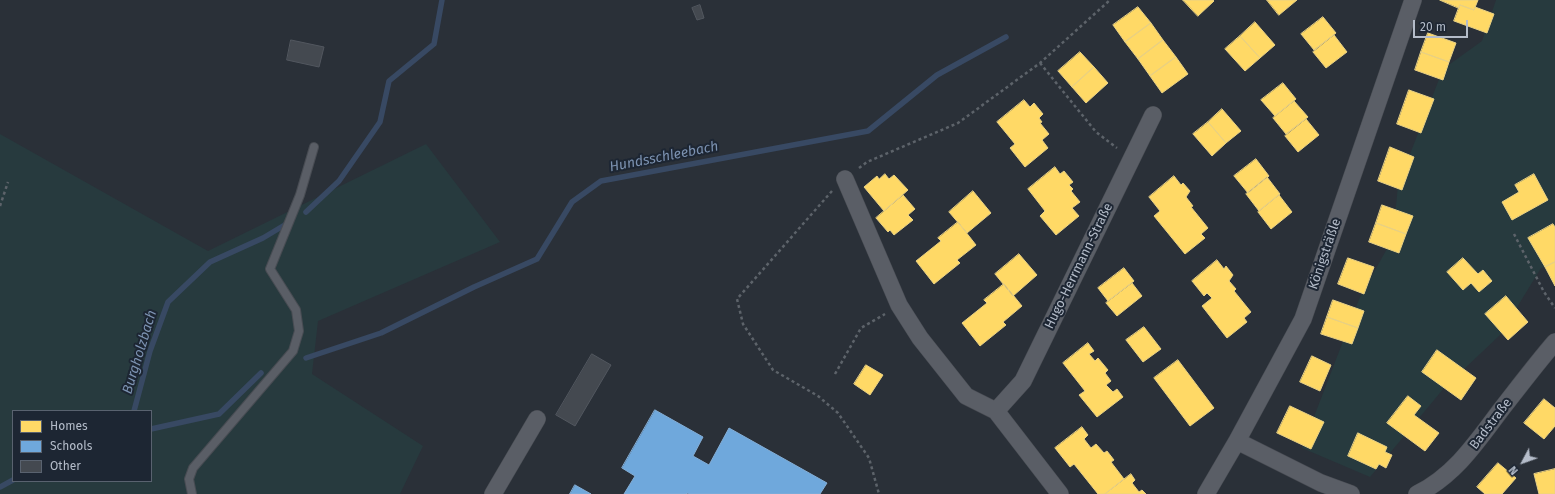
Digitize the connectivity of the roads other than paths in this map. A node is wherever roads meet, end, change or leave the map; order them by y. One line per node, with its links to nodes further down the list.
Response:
1 (1413, 0): 8 (street, Königsträßle)
2 (1153, 115): 6 (street, Hugo-Herrmann-Straße)
3 (314, 147): 9 (lane)
4 (844, 179): 6 (street)
5 (1555, 342): 14 (street, Badstraße)
6 (996, 411): 11 (street)
7 (537, 419): 10 (street)
8 (1237, 441): 12 (street, Königsträßle); 13 (street)
9 (192, 494)
10 (493, 494)
11 (1060, 494)
12 (1206, 494)
13 (1351, 494)
14 (1417, 494)

